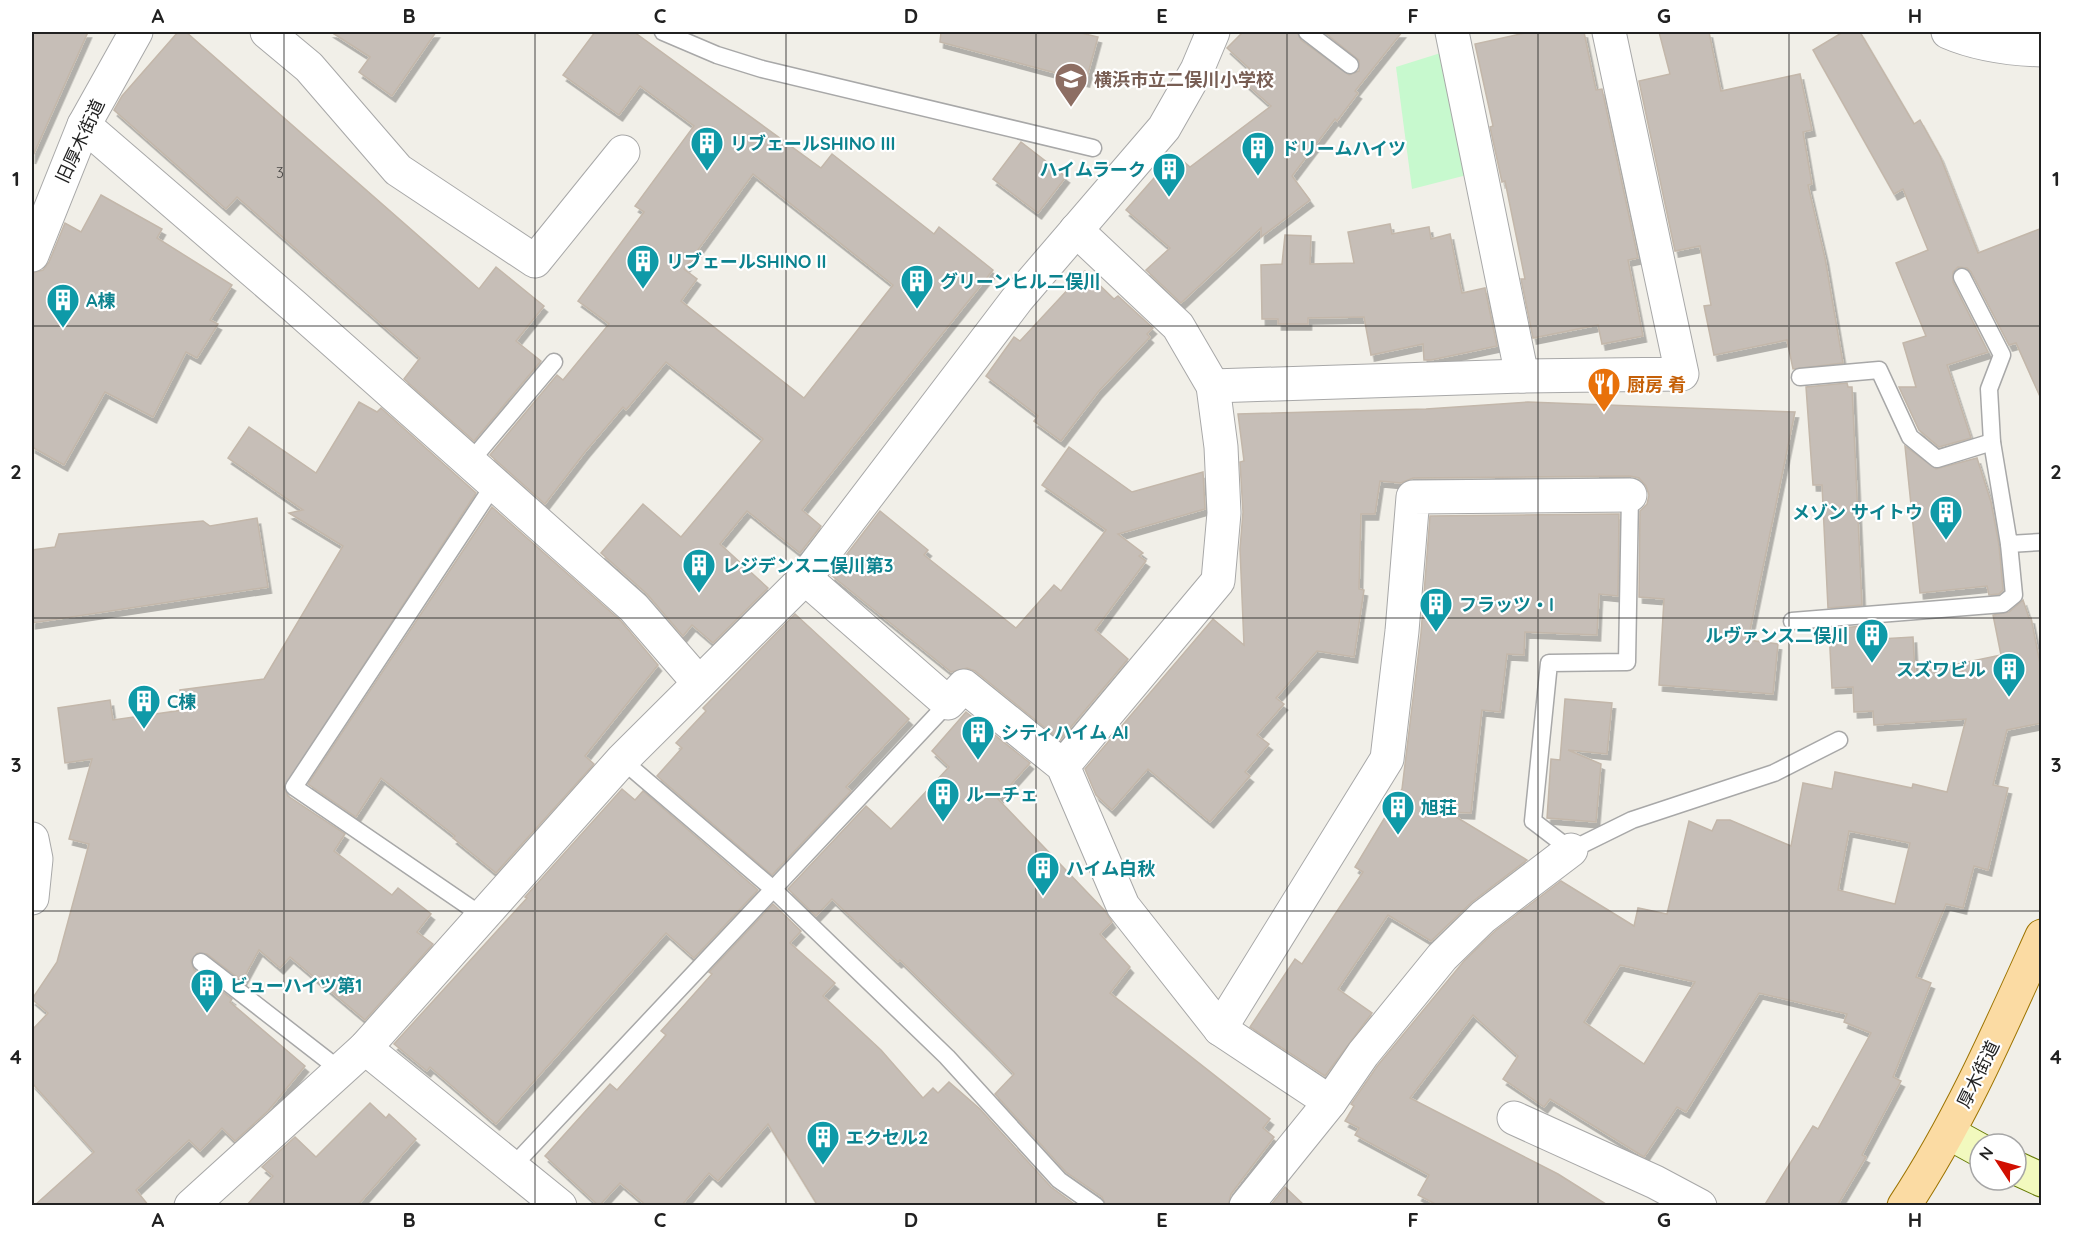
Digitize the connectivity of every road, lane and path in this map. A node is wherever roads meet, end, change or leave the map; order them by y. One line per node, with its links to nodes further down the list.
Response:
1 (136, 32): 11 (street, 旧厚木街道)
2 (267, 32): 13 (street)
3 (663, 32): 12 (lane)
4 (1213, 32): 15 (street)
5 (1306, 32): 10 (lane)
6 (1452, 32): 19 (street)
7 (1609, 32): 19 (street)
8 (1948, 32): 9 (street)
9 (2042, 50)
10 (1350, 65)
11 (84, 125): 14 (street, 旧厚木街道); 23 (street)
12 (1093, 148)
13 (623, 152)
14 (40, 206): 16 (street, 旧厚木街道)
15 (1076, 230): 21 (street); 28 (street)
16 (32, 255)
17 (1962, 277): 22 (lane)
18 (554, 362): 23 (lane)
19 (1522, 376): 21 (street)
20 (1800, 377): 22 (lane)
21 (1213, 386): 34 (street)
22 (1992, 442): 27 (lane)
23 (468, 459): 24 (street)
24 (495, 483): 30 (street); 39 (lane)
25 (1630, 495): 36 (lane); 42 (street)
26 (2042, 542): 27 (lane)
27 (2009, 544): 29 (lane)
28 (805, 578): 30 (street); 31 (street)
29 (1792, 621)
30 (699, 683): 33 (street)
31 (948, 703): 34 (street); 37 (lane)
32 (1839, 740): 36 (lane)
33 (622, 760): 37 (lane); 39 (street)
34 (1063, 766): 42 (street)
35 (32, 839): 38 (street)
36 (1571, 850): 45 (street)
37 (772, 888): 49 (lane); 54 (lane)
38 (32, 897)
39 (484, 916): 43 (street)
40 (2042, 936): 47 (main road, 厚木街道)
41 (201, 962): 44 (lane)
42 (1220, 1029): 45 (street)
43 (365, 1048): 44 (street); 49 (street)
44 (340, 1070): 52 (street)
45 (1330, 1102): 55 (street)
46 (1514, 1118): 56 (street)
47 (1949, 1133): 48 (street); 57 (main road, 厚木街道)
48 (1968, 1143)
49 (512, 1167): 53 (street)
50 (2028, 1174): 51 (street)
51 (2042, 1180)
52 (191, 1206)
53 (560, 1206)
54 (1096, 1206)
55 (1245, 1206)
56 (1700, 1206)
57 (1904, 1206)

